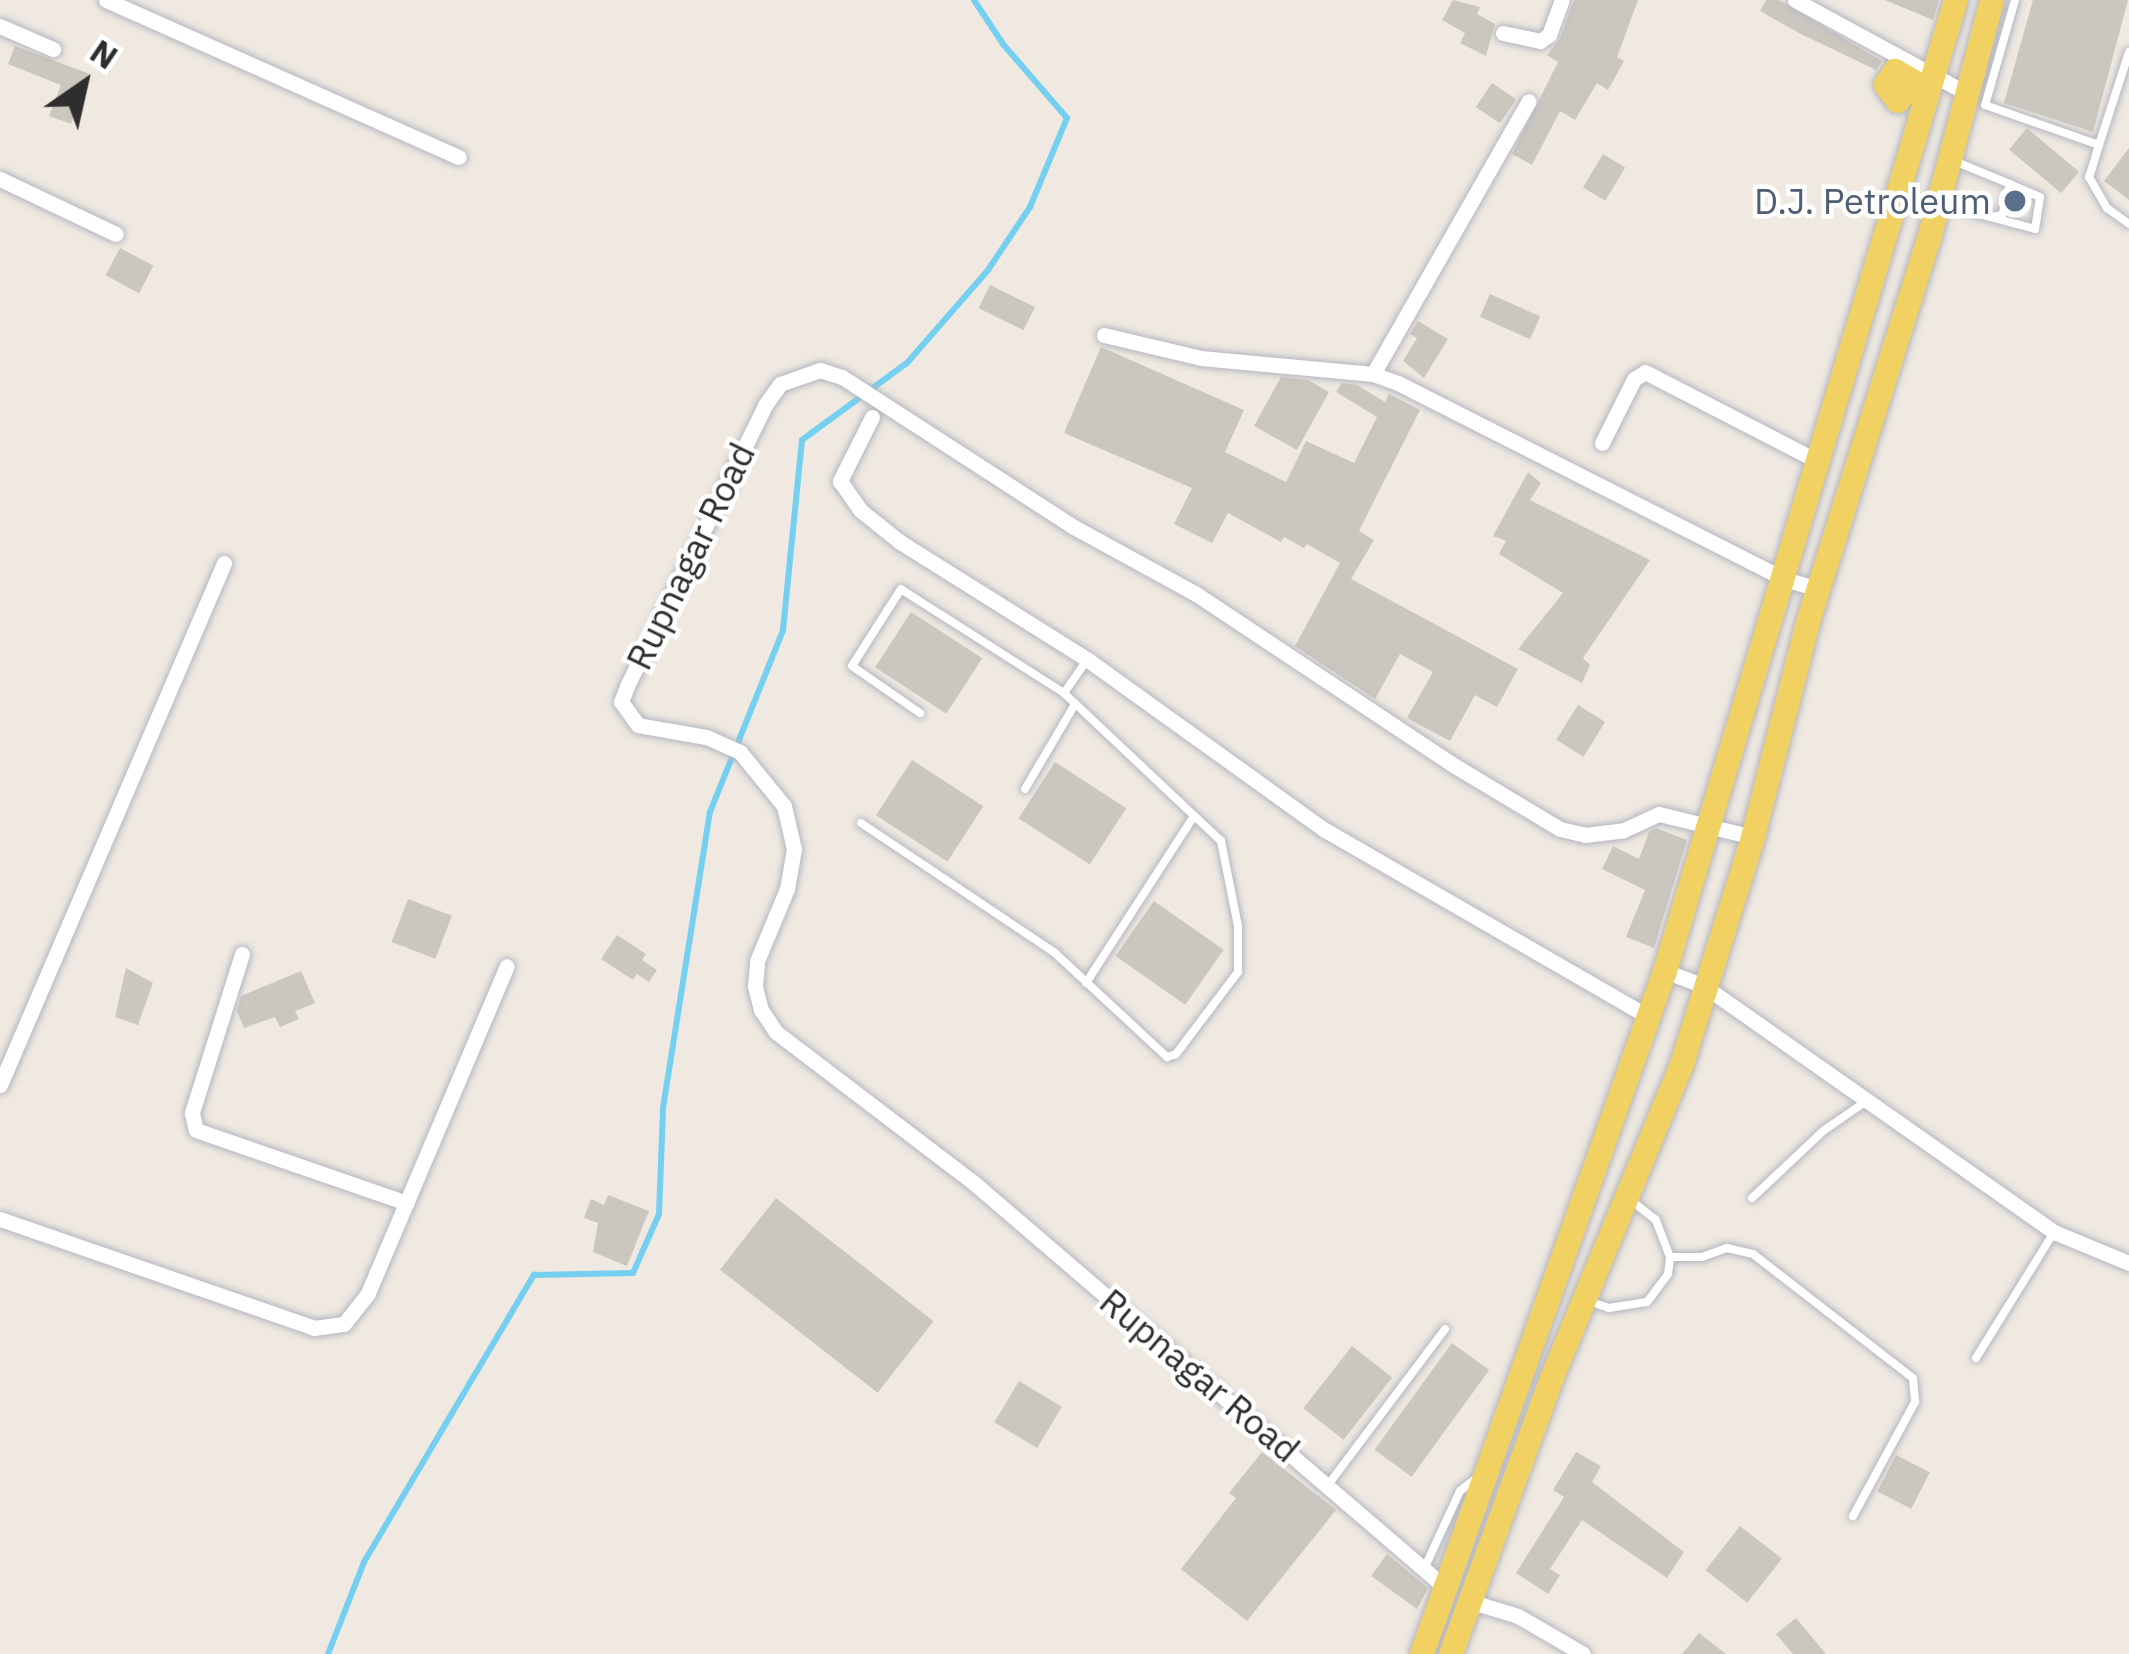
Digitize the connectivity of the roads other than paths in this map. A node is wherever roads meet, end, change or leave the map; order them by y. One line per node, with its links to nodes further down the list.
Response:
1 (106, 0): 16 (street)
2 (1562, 0): 8 (street)
3 (1796, 0): 11 (street)
4 (1956, 0): 11 (main road)
5 (1992, 0): 13 (main road)
6 (2015, 0): 15 (lane)
7 (0, 26): 9 (street)
8 (1503, 33)
9 (53, 49)
10 (2129, 52): 12 (lane)
11 (1932, 78): 13 (street); 28 (main road)
12 (2125, 78): 15 (lane)
13 (1968, 94): 17 (main road)
14 (1529, 101): 25 (street)
15 (2099, 145): 22 (lane)
16 (459, 157)
17 (1948, 159): 19 (lane); 20 (main road)
18 (0, 179): 23 (street)
19 (2010, 184): 21 (lane); 21 (lane)
20 (1938, 202): 21 (lane); 31 (main road)
21 (1990, 218)
22 (2129, 224)
23 (116, 234)
24 (1104, 334): 25 (street)
25 (1372, 374): 30 (street)
26 (875, 408): 32 (street); 39 (street, Rupnagar Road); 60 (street, Rupnagar Road)
27 (1602, 443): 28 (street)
28 (1819, 462): 30 (main road)
29 (224, 562): 47 (street)
30 (1784, 579): 31 (street); 39 (main road)
31 (1819, 589): 40 (main road)
32 (1088, 660): 33 (lane); 46 (street)
33 (1064, 693): 34 (lane); 35 (lane)
34 (1076, 704): 36 (lane); 37 (lane)
35 (920, 713)
36 (1025, 789)
37 (1194, 816): 44 (lane); 44 (lane)
38 (861, 823): 44 (lane)
39 (1708, 824): 40 (street, Rupnagar Road); 43 (main road)
40 (1753, 837): 45 (main road)
41 (242, 953): 51 (street)
42 (507, 966): 51 (street)
43 (1665, 970): 45 (street); 46 (main road)
44 (1086, 983)
45 (1704, 986): 48 (street); 50 (main road)
46 (1649, 1017): 59 (main road)
47 (0, 1085)
48 (1867, 1100): 49 (lane); 53 (street)
49 (1752, 1198)
50 (1626, 1199): 54 (lane); 63 (main road)
51 (407, 1203): 52 (street)
52 (0, 1219)
53 (2054, 1232): 55 (street); 58 (lane)
54 (1670, 1257): 56 (lane); 61 (lane)
55 (2129, 1263)
56 (1597, 1304)
57 (1444, 1329): 60 (lane)
58 (1976, 1358)
59 (1484, 1471): 62 (lane); 63 (main road)
60 (1328, 1485): 62 (street, Rupnagar Road)
61 (1853, 1516)
62 (1424, 1570): 63 (street, Rupnagar Road)
63 (1458, 1595): 64 (main road); 65 (main road); 66 (street)
64 (1422, 1654)
65 (1451, 1654)
66 (1583, 1654)

